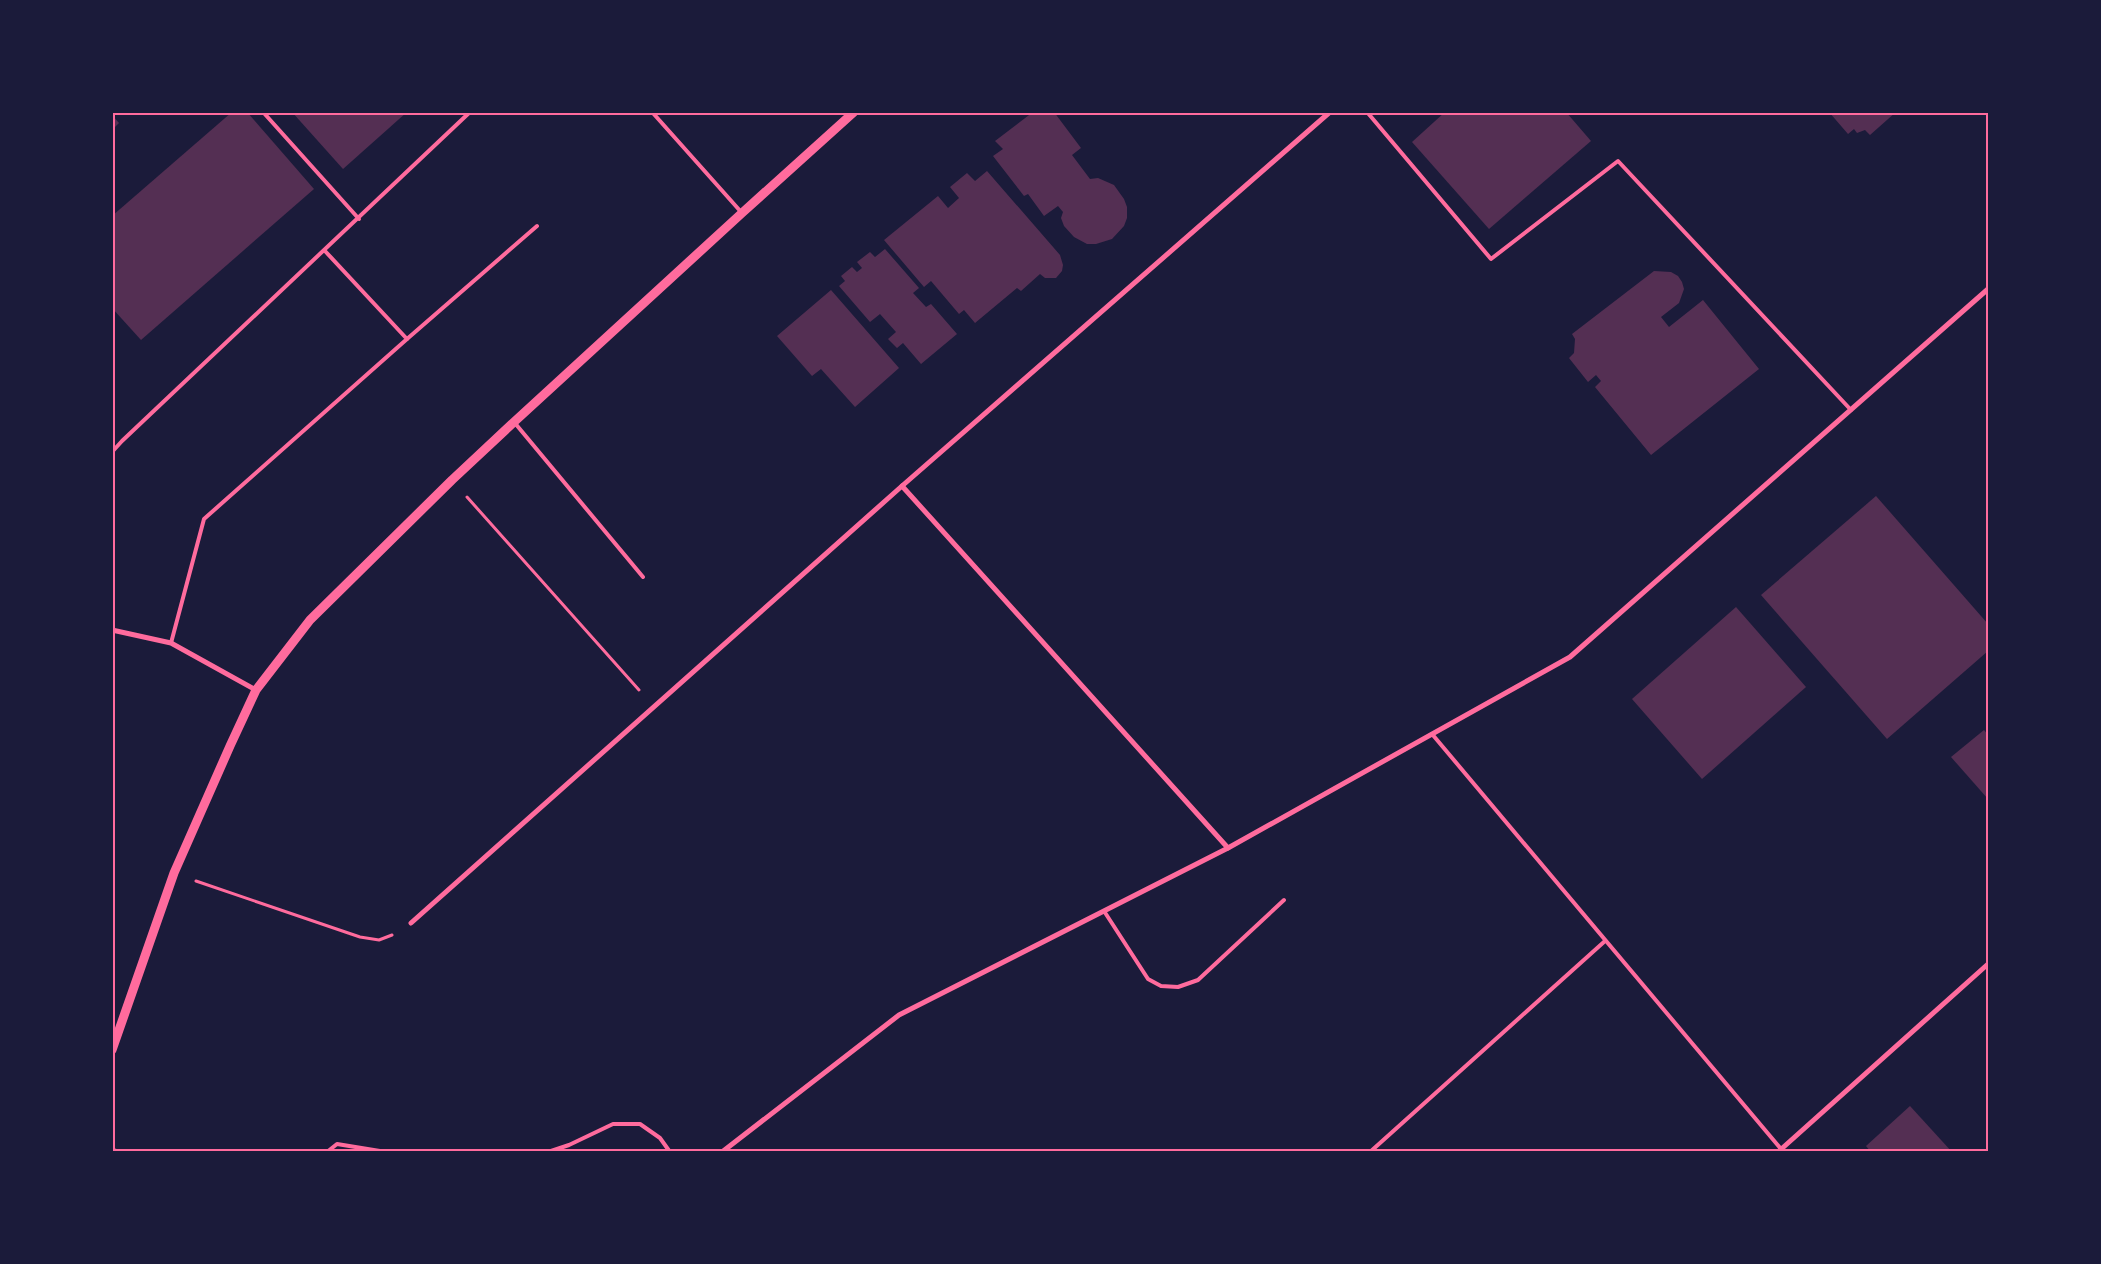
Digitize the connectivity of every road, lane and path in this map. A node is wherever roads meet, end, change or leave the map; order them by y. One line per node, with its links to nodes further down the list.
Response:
1 (263, 112): 8 (lane)
2 (470, 112): 8 (lane)
3 (652, 112): 7 (lane)
4 (854, 112): 7 (street)
5 (1330, 112): 17 (street)
6 (1367, 112): 13 (lane)
7 (742, 213): 14 (street)
8 (359, 218): 10 (lane)
9 (537, 226): 12 (lane)
10 (325, 251): 12 (lane); 15 (lane)
11 (1988, 289): 13 (street)
12 (407, 339): 20 (lane)
13 (1851, 410): 23 (street)
14 (514, 422): 16 (street); 18 (lane)
15 (112, 452)
16 (452, 480): 21 (street); 22 (path)
17 (902, 486): 22 (street); 24 (street)
18 (643, 577)
19 (112, 630): 20 (street)
20 (171, 643): 21 (street)
21 (256, 690): 25 (street)
22 (654, 707): 28 (street)
23 (1432, 734): 24 (street); 29 (lane)
24 (1228, 848): 27 (street)
25 (174, 873): 28 (path); 31 (street)
26 (1284, 900): 27 (lane)
27 (1104, 911): 39 (street)
28 (411, 923)
29 (1605, 941): 33 (lane); 40 (lane)
30 (1988, 964): 33 (street)
31 (112, 1050)
32 (112, 1150): 34 (street)
33 (1780, 1150)
34 (118, 1152)
35 (327, 1152): 36 (lane)
36 (386, 1152)
37 (548, 1152): 38 (lane)
38 (670, 1152)
39 (722, 1152)
40 (1370, 1152)

